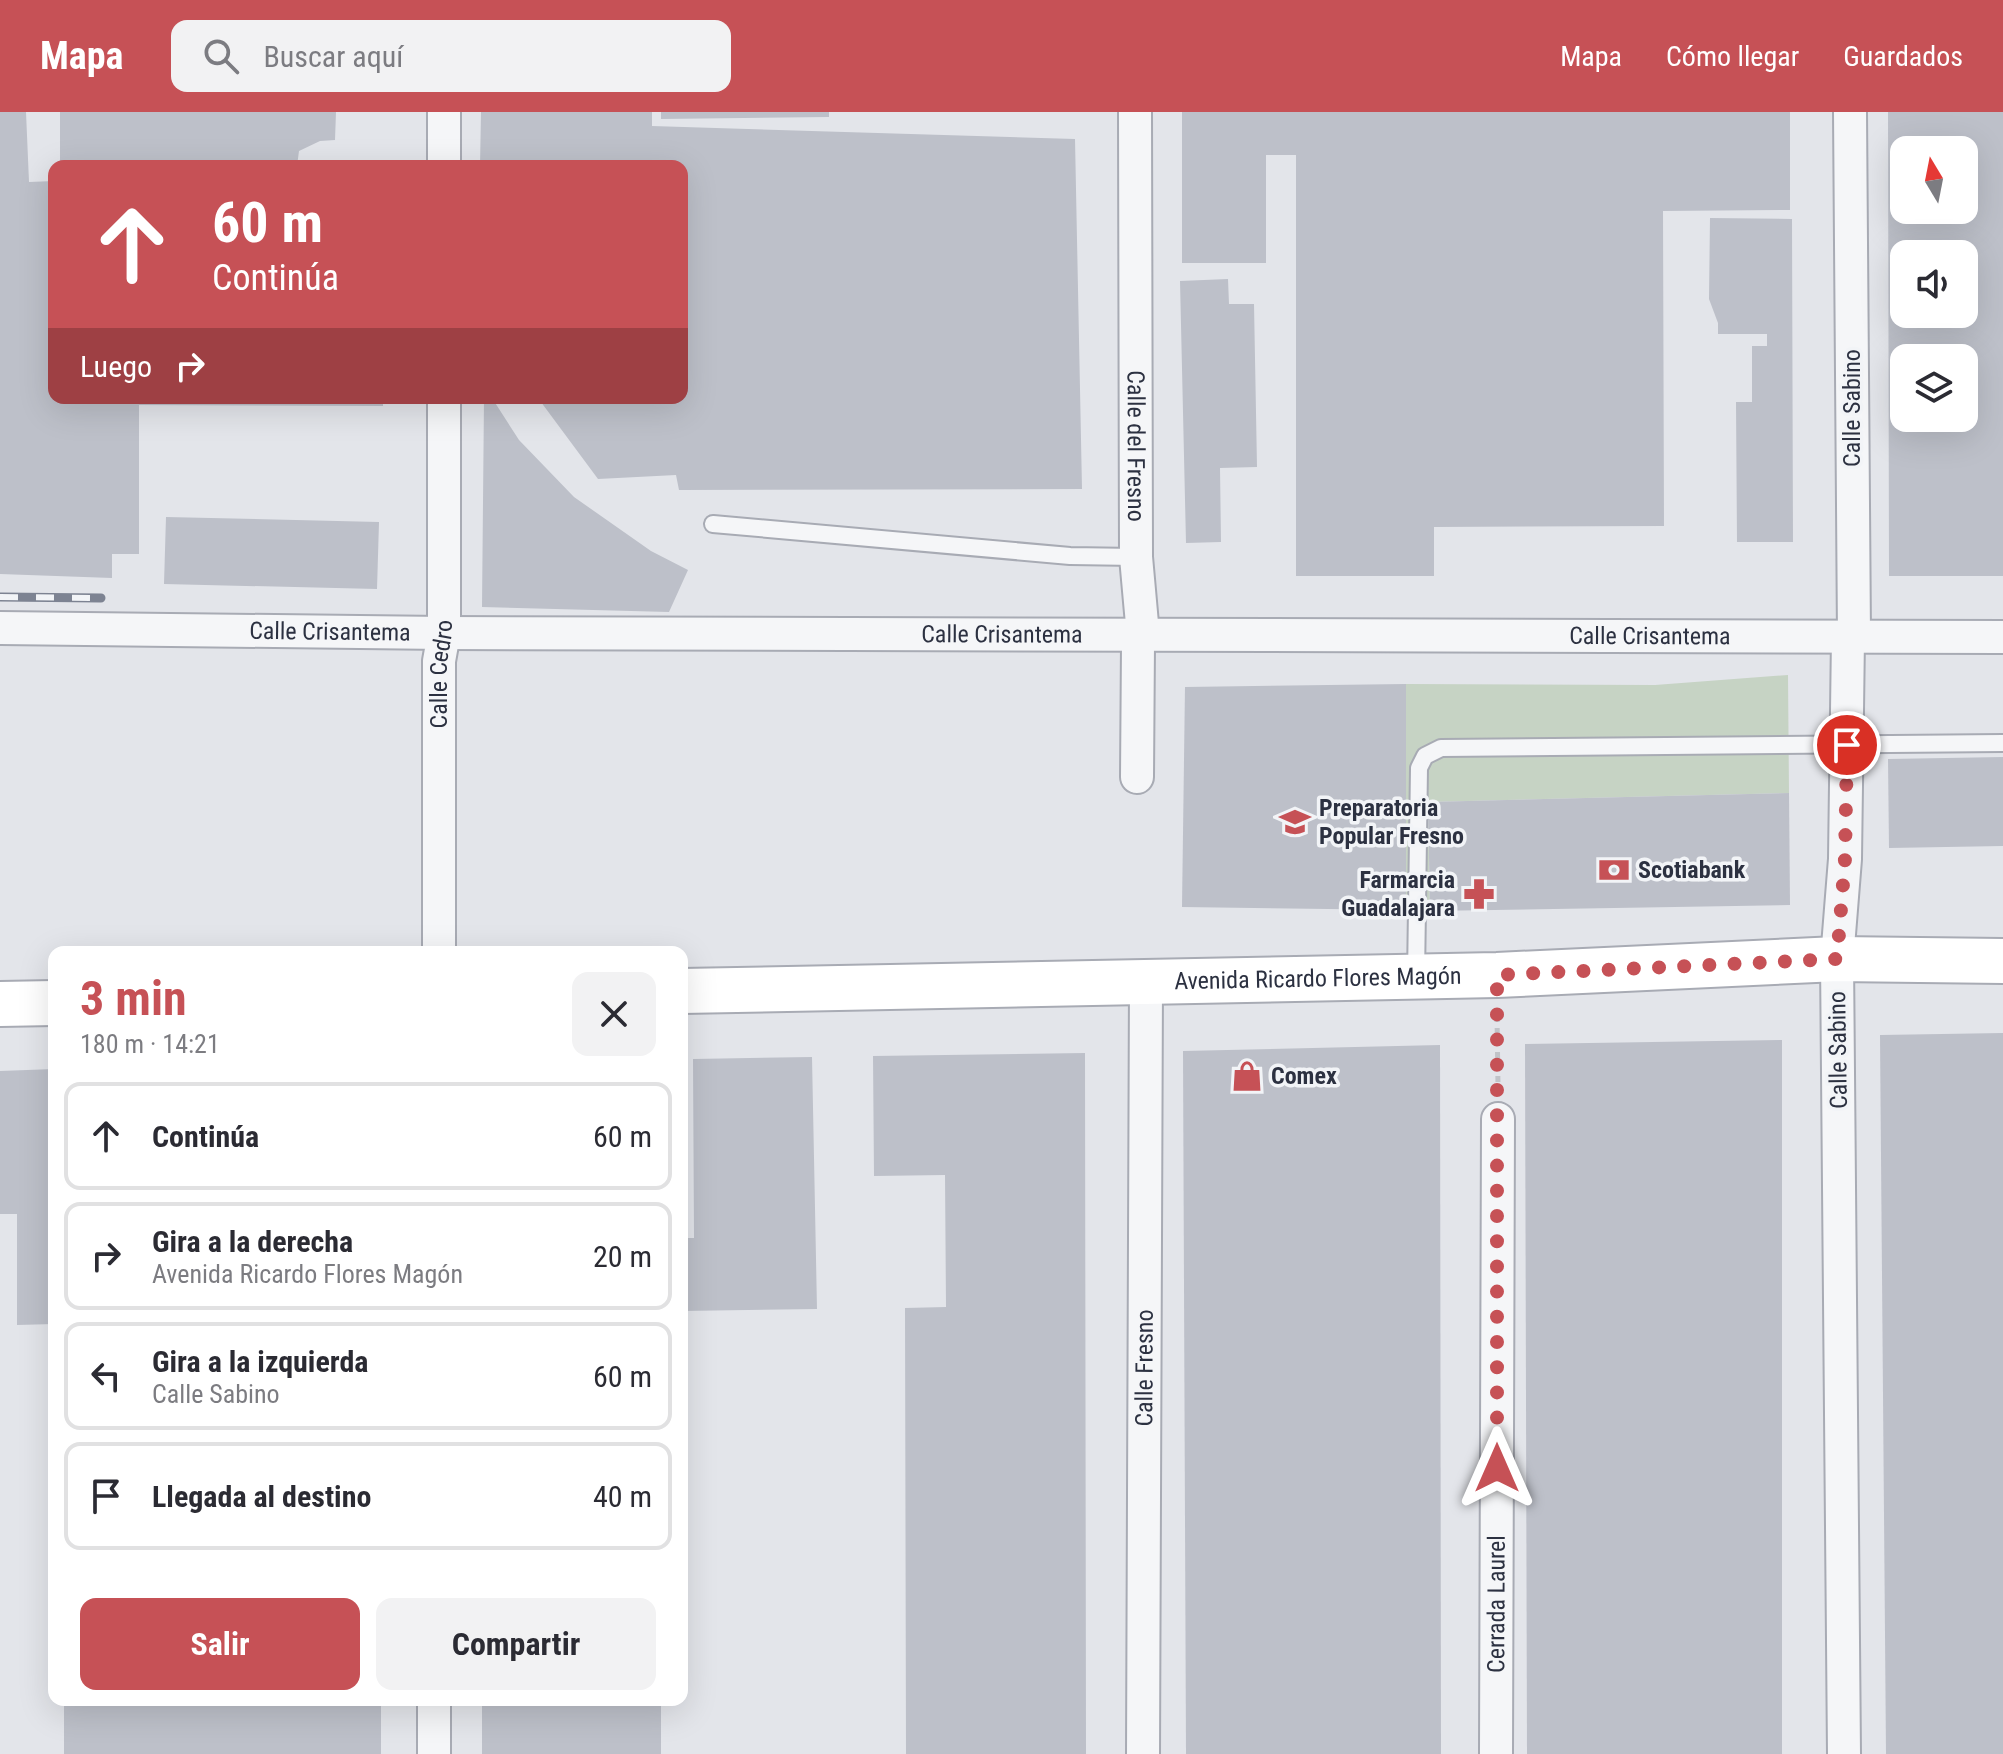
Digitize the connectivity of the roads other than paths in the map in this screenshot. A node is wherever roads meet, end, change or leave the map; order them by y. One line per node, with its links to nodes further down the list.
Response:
1 (444, 112): 4 (street)
2 (1135, 112): 7 (street, Calle del Fresno)
3 (1850, 112): 11 (street, Calle Sabino)
4 (444, 160)
5 (444, 404): 9 (street, Calle Cedro)
6 (713, 524): 7 (lane)
7 (1136, 557): 10 (street, Calle del Fresno)
8 (0, 628): 9 (street, Calle Crisantema)
9 (444, 633): 10 (street, Calle Crisantema); 16 (street, Calle Cedro)
10 (1143, 635): 11 (street, Calle Crisantema); 15 (street, Calle del Fresno)
11 (1854, 636): 12 (street, Calle Crisantema); 14 (street, Calle Sabino)
12 (2003, 637)
13 (2003, 743): 14 (lane)
14 (1847, 745): 17 (street, Calle Sabino); 19 (lane)
15 (1137, 777)
16 (439, 946)
17 (1837, 959): 18 (main road, Avenida Ricardo Flores Magón); 19 (main road, Avenida Ricardo Flores Magón); 29 (street, Calle Sabino)
18 (2003, 961)
19 (1416, 977): 20 (main road, Avenida Ricardo Flores Magón)
20 (1146, 982): 21 (main road, Avenida Ricardo Flores Magón); 27 (street, Calle Fresno)
21 (688, 991)
22 (48, 1003): 23 (main road)
23 (0, 1004)
24 (1498, 1119): 28 (street, Cerrada Laurel)
25 (434, 1706): 26 (street)
26 (434, 1754)
27 (1143, 1754)
28 (1496, 1754)
29 (1844, 1754)

